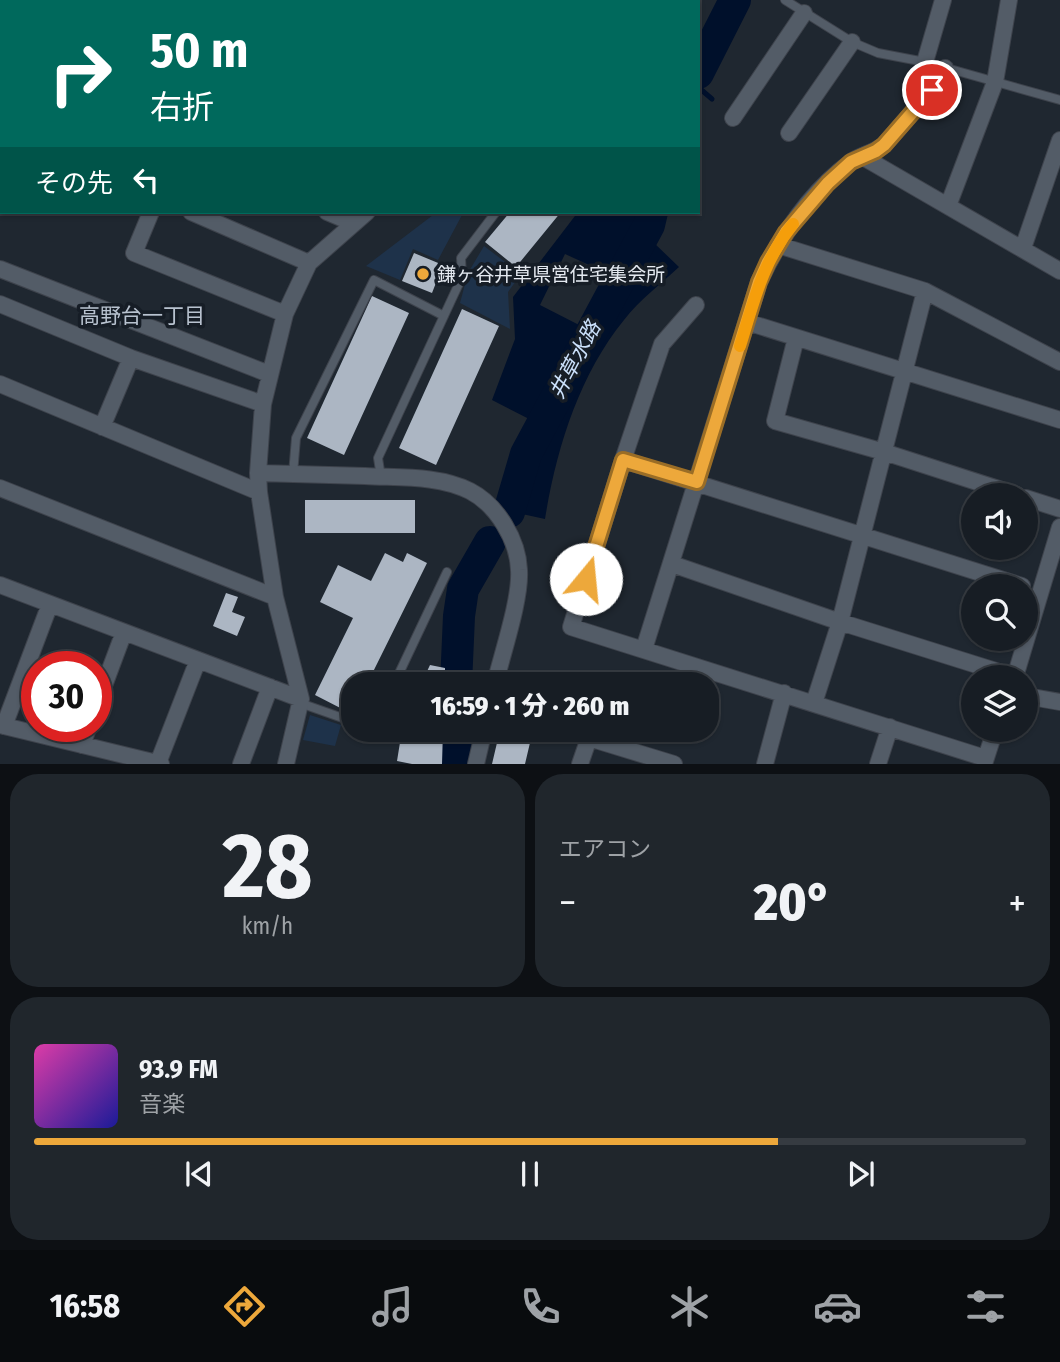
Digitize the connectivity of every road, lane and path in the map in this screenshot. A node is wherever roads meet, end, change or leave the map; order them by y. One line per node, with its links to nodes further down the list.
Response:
1 (785, 0): 4 (lane)
2 (943, 0): 6 (street)
3 (1009, 0): 8 (street)
4 (804, 13): 5 (lane); 10 (street)
5 (852, 42): 6 (lane); 11 (street)
6 (925, 62): 7 (lane)
7 (945, 68): 8 (lane); 13 (street)
8 (995, 82): 9 (lane); 14 (street)
9 (1060, 100)
10 (733, 118)
11 (789, 133)
12 (1060, 140): 22 (street)
13 (863, 157): 14 (street); 21 (street)
14 (948, 206): 22 (street)
15 (150, 214): 29 (street)
16 (196, 214): 23 (street)
17 (332, 214): 20 (street)
18 (364, 214): 20 (street)
19 (494, 214): 30 (lane)
20 (353, 223): 23 (street)
21 (778, 245): 26 (street); 31 (street)
22 (1023, 248): 25 (street)
23 (309, 262): 29 (street)
24 (0, 269): 36 (street)
25 (1060, 271)
26 (925, 291): 34 (street); 35 (street)
27 (0, 304): 33 (street)
28 (696, 305): 42 (street)
29 (285, 314): 36 (street)
30 (444, 316): 44 (lane); 45 (lane)
31 (747, 322): 32 (street); 46 (street)
32 (796, 338): 35 (street); 41 (street)
33 (131, 358): 38 (street); 40 (street)
34 (1060, 362)
35 (903, 371): 39 (street); 41 (street)
36 (269, 374): 38 (street)
37 (0, 384): 40 (street)
38 (263, 404): 43 (street)
39 (1060, 419)
40 (102, 427): 49 (street)
41 (884, 452): 47 (street); 53 (street)
42 (623, 460): 46 (street); 63 (street)
43 (258, 473): 44 (street); 49 (street)
44 (293, 474): 45 (street)
45 (381, 477): 68 (street)
46 (697, 482): 53 (street); 54 (street)
47 (980, 483)
48 (0, 488): 59 (street)
49 (259, 492): 59 (street)
50 (1038, 502): 51 (street)
51 (1060, 509)
52 (1060, 527): 57 (street)
53 (863, 535): 56 (street); 61 (street)
54 (672, 564): 61 (street); 63 (street)
55 (447, 572): 67 (lane)
56 (983, 574)
57 (1036, 574)
58 (0, 586): 60 (street)
59 (275, 597): 72 (street)
60 (50, 604): 62 (street); 76 (street)
61 (841, 622): 66 (street); 74 (street)
62 (124, 632): 64 (street); 65 (street)
63 (644, 649): 70 (street)
64 (198, 660): 69 (street); 85 (street)
65 (112, 664)
66 (977, 665)
67 (400, 672)
68 (498, 672)
69 (270, 687): 72 (street); 86 (street)
70 (784, 693): 74 (street); 91 (street)
71 (1038, 698): 73 (street)
72 (300, 701): 75 (lane); 87 (street)
73 (1060, 702)
74 (814, 703): 77 (street)
75 (341, 717)
76 (2, 725): 83 (street)
77 (890, 727): 84 (street); 92 (street)
78 (83, 742): 83 (street)
79 (481, 742): 88 (street)
80 (587, 742): 89 (street)
81 (612, 742): 90 (street)
82 (991, 742): 84 (street)
83 (82, 745): 85 (street)
84 (984, 761)
85 (160, 763)
86 (241, 764)
87 (286, 764)
88 (475, 764)
89 (580, 764)
90 (674, 764)
91 (765, 764)
92 (878, 764)

